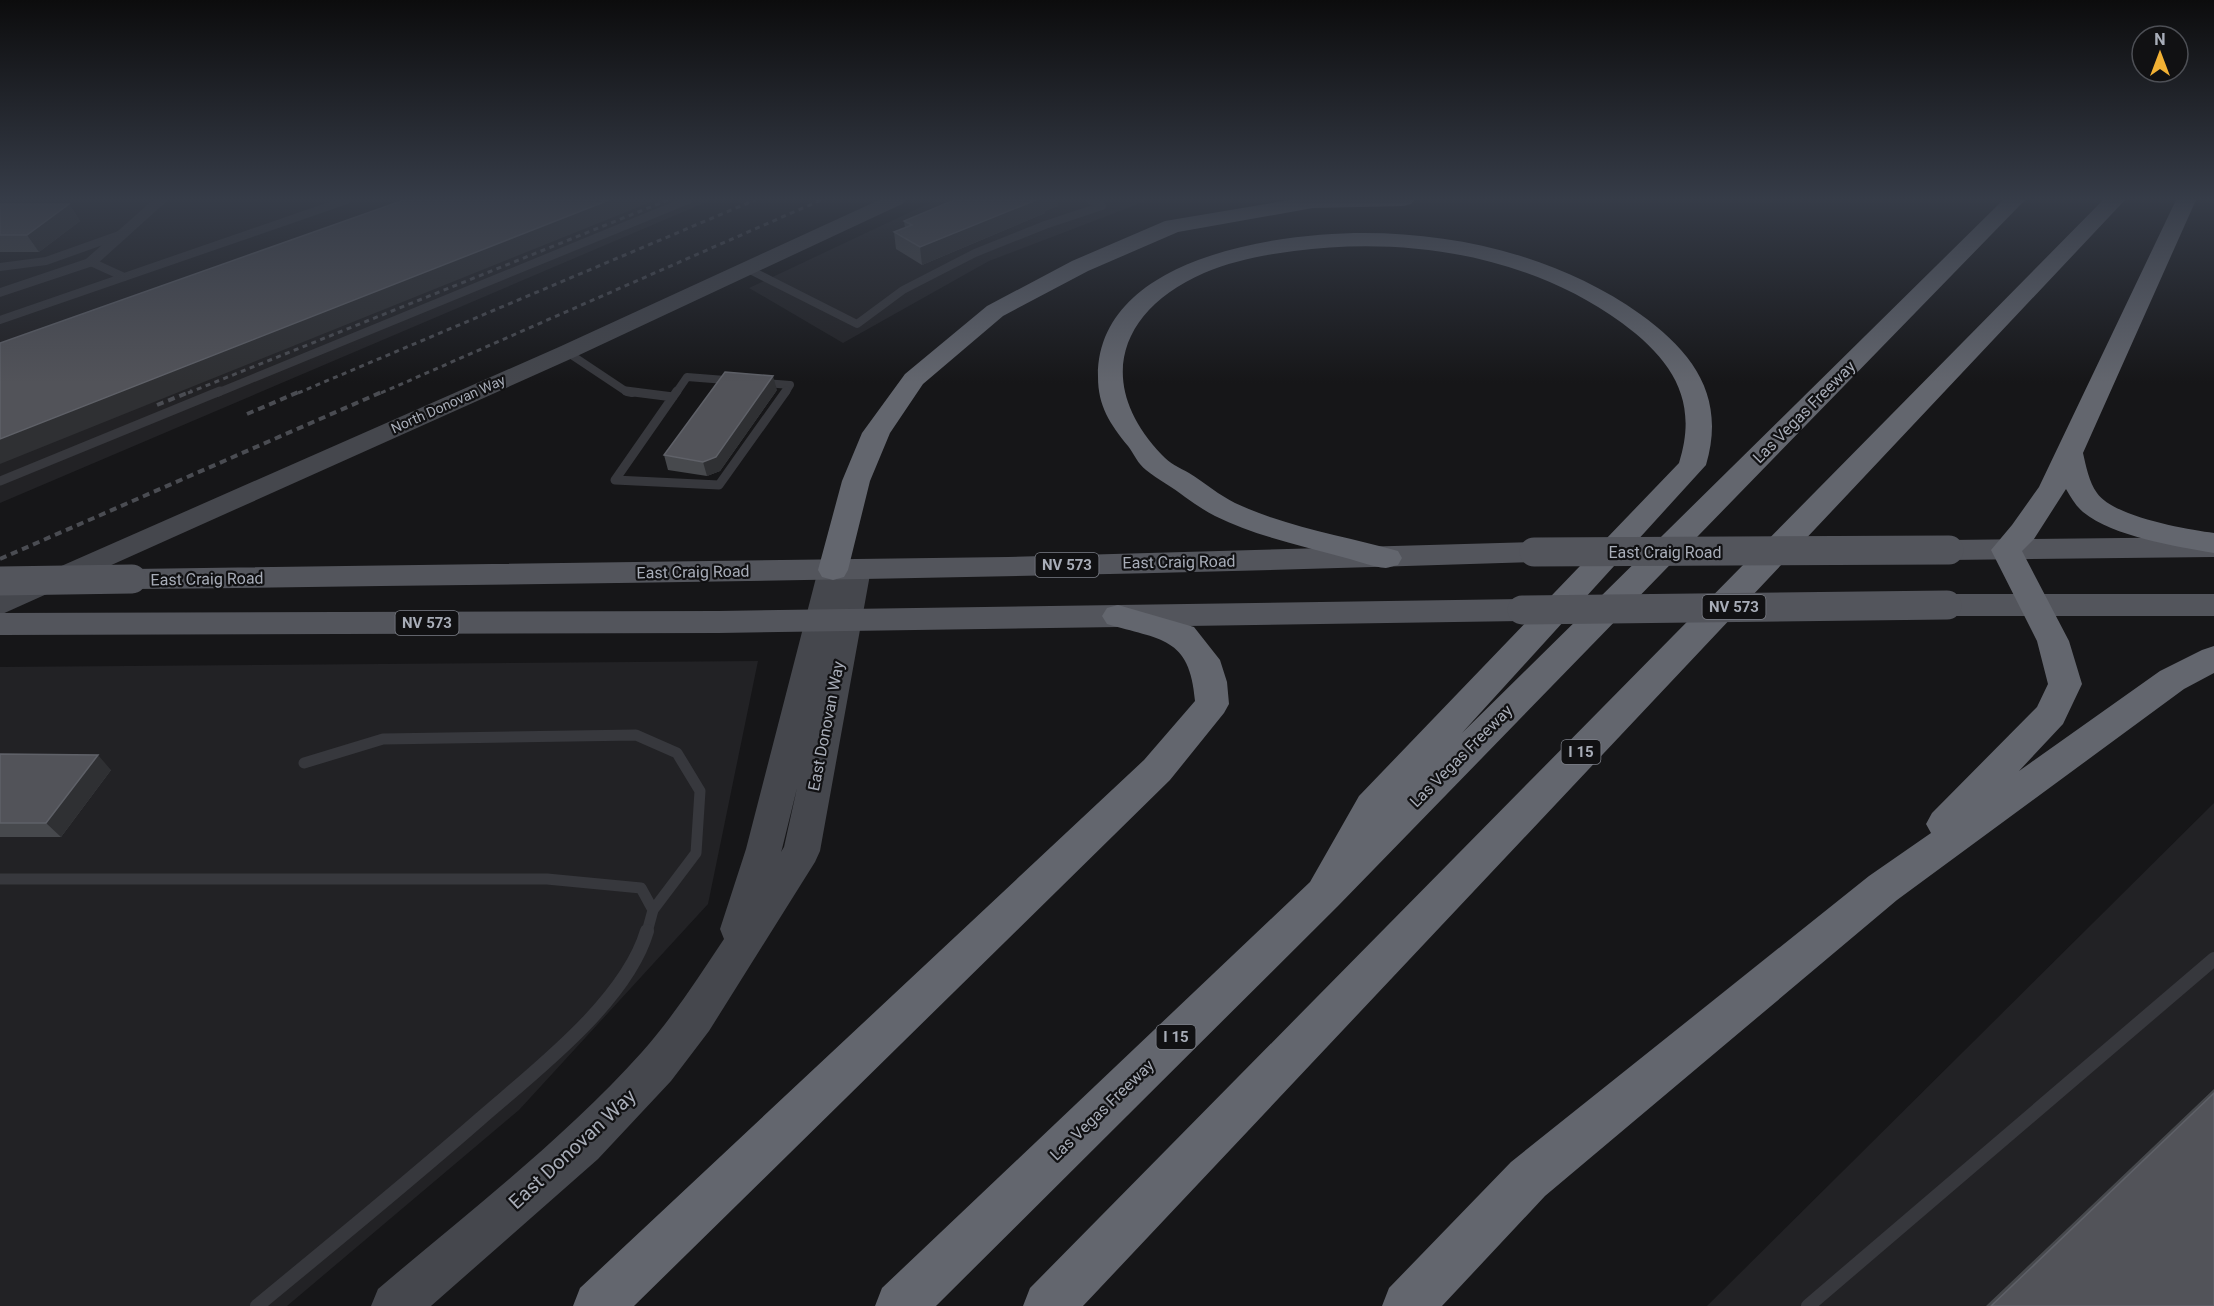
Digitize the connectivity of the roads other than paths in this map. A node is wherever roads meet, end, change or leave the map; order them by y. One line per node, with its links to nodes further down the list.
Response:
1 (48, 261): 13 (lane)
2 (170, 261): 15 (lane)
3 (538, 261): 21 (lane)
4 (765, 261): 14 (street, North Donovan Way)
5 (961, 261): 14 (lane)
6 (1092, 261): 25 (highway)
7 (1215, 261): 24 (highway)
8 (1511, 261): 37 (highway)
9 (1954, 261): 37 (highway, Las Vegas Freeway / I 15)
10 (2056, 261): 44 (highway, I 15)
11 (2158, 261): 20 (highway)
12 (91, 262): 15 (lane); 16 (street)
13 (0, 267)
14 (748, 269): 18 (street, North Donovan Way)
15 (124, 277): 17 (lane)
16 (0, 293)
17 (0, 320)
18 (567, 352): 19 (lane); 27 (street, North Donovan Way)
19 (673, 397): 19 (lane)
20 (2069, 453): 22 (highway); 23 (highway)
21 (0, 480)
22 (2214, 545): 23 (main road, East Craig Road / NV 573)
23 (2006, 550): 24 (main road, East Craig Road / NV 573, bridge); 29 (highway)
24 (1387, 558): 25 (main road, East Craig Road / NV 573)
25 (844, 570): 26 (main road, East Craig Road / NV 573, bridge); 31 (street, East Donovan Way)
26 (0, 581)
27 (0, 605)
28 (2214, 605): 29 (main road, NV 573)
29 (2034, 606): 30 (main road, NV 573, bridge); 36 (highway)
30 (1118, 616): 31 (main road, NV 573); 42 (highway)
31 (833, 620): 32 (main road, NV 573); 41 (street, East Donovan Way)
32 (0, 624)
33 (2214, 658): 36 (highway)
34 (304, 763): 38 (lane)
35 (0, 879): 38 (lane)
36 (1883, 888): 45 (highway)
37 (1324, 894): 43 (highway, Las Vegas Freeway / I 15)
38 (653, 910): 40 (lane)
39 (2214, 959): 46 (lane)
40 (257, 1306)
41 (395, 1306)
42 (598, 1306)
43 (900, 1306)
44 (1048, 1306)
45 (1407, 1306)
46 (1808, 1306)

